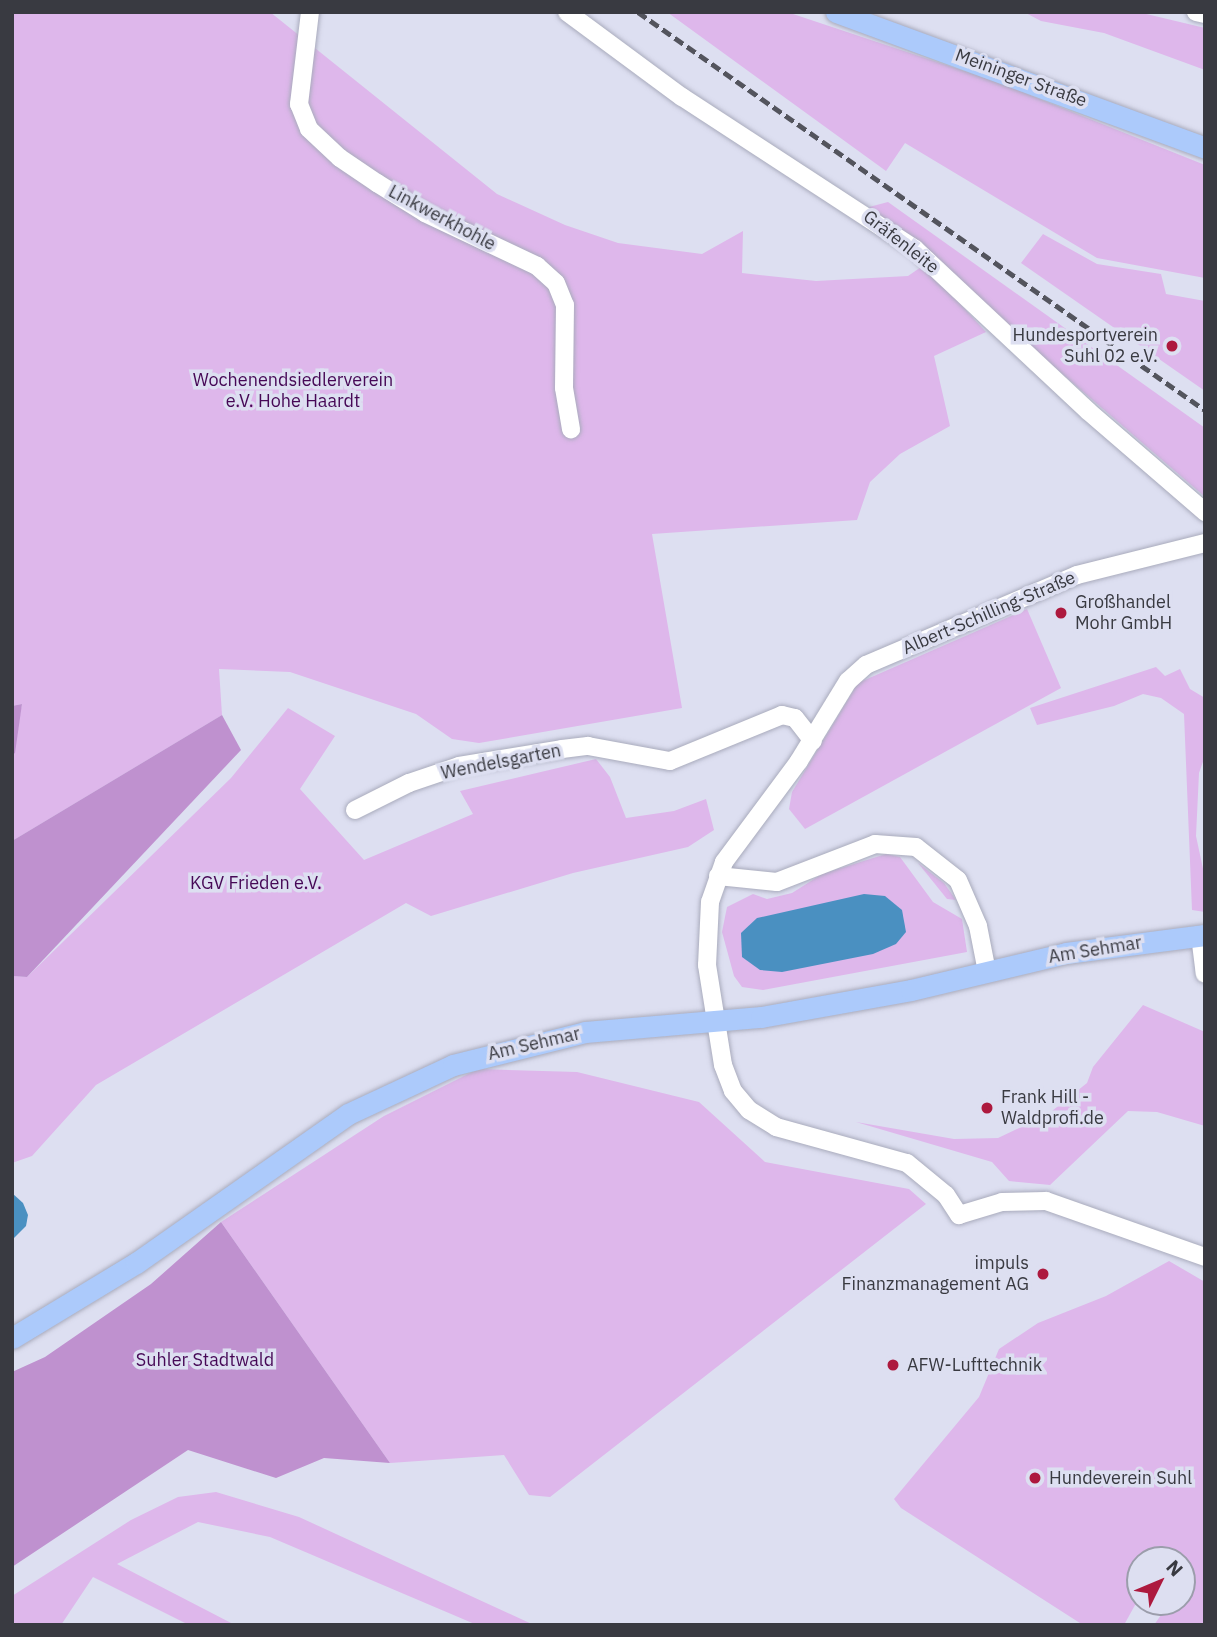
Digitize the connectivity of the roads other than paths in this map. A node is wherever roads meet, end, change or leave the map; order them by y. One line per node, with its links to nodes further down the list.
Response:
1 (310, 12): 7 (street, Linkwerkhohle)
2 (567, 12): 8 (street, Gräfenleite)
3 (836, 12): 6 (main road, Meininger Straße)
4 (1196, 12): 5 (street)
5 (1205, 14)
6 (1205, 148)
7 (571, 429)
8 (1205, 512)
9 (1205, 543): 10 (street, Albert-Schilling-Straße)
10 (813, 741): 11 (street, Wendelsgarten); 12 (street, Albert-Schilling-Straße)
11 (355, 810)
12 (718, 876): 14 (street); 16 (street, Albert-Schilling-Straße)
13 (1202, 935): 14 (main road, Am Sehmar); 15 (street)
14 (987, 972): 16 (main road, Am Sehmar)
15 (1205, 974)
16 (715, 1021): 17 (street, Albert-Schilling-Straße); 18 (main road, Am Sehmar)
17 (1205, 1257)
18 (12, 1338)

